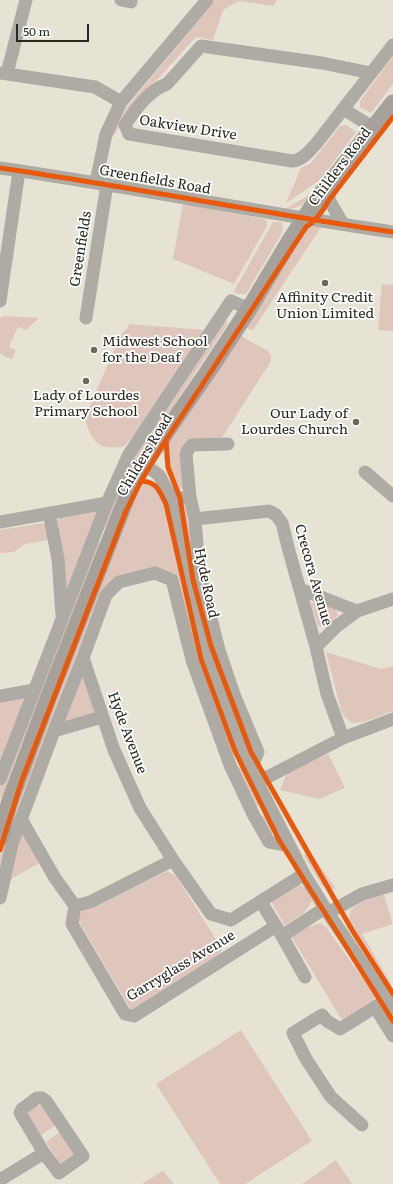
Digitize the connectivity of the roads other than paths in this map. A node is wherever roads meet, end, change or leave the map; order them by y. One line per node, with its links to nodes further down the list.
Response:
1 (26, 0): 4 (street)
2 (206, 0): 6 (street, Greenfields)
3 (393, 45): 5 (street, Oakview Drive)
4 (3, 73): 6 (street)
5 (371, 73): 8 (street, Oakview Drive); 8 (street, Oakview Drive)
6 (121, 102): 12 (street, Greenfields)
7 (393, 103): 9 (main road, Childers Road)
8 (343, 108): 9 (street)
9 (374, 128): 13 (main road, Childers Road)
10 (0, 168): 11 (street, Greenfields Road)
11 (19, 171): 12 (street, Greenfields Road); 17 (street)
12 (101, 183): 14 (street, Greenfields Road); 19 (street, Greenfields)
13 (328, 185): 14 (main road, Childers Road); 15 (street)
14 (305, 218): 15 (street, Greenfields Road); 18 (main road, Childers Road)
15 (343, 224): 16 (street, Greenfields Road)
16 (393, 232)
17 (0, 301)
18 (249, 309): 21 (main road, Childers Road); 26 (street)
19 (86, 318)
20 (228, 444): 24 (street)
21 (144, 464): 25 (street, Hyde Road); 31 (main road, Childers Road)
22 (365, 472): 23 (street)
23 (393, 496)
24 (190, 497): 25 (street); 29 (street)
25 (172, 499): 30 (street, Hyde Road)
26 (107, 503): 27 (street); 31 (street)
27 (49, 513): 28 (street); 35 (street)
28 (0, 522)
29 (195, 523): 30 (street, Crecora Avenue); 32 (street, Crecora Avenue); 37 (street)
30 (178, 532): 38 (street, Hyde Road)
31 (103, 535): 35 (street); 51 (main road, Childers Road)
32 (300, 589): 34 (street); 36 (street, Crecora Avenue)
33 (393, 599): 34 (street)
34 (358, 611): 36 (street)
35 (62, 619): 41 (street)
36 (316, 648): 46 (street, Crecora Avenue)
37 (219, 650): 38 (street); 47 (street)
38 (206, 654): 40 (street); 47 (street, Hyde Road)
39 (83, 658): 40 (street); 43 (street, Hyde Avenue); 45 (street)
40 (192, 660): 48 (street)
41 (34, 690): 42 (street); 49 (street)
42 (0, 696)
43 (102, 717): 45 (street); 57 (street, Hyde Avenue)
44 (393, 719): 46 (street)
45 (54, 731): 54 (street)
46 (343, 738): 50 (street)
47 (248, 763): 48 (street); 50 (street, Hyde Road)
48 (230, 765): 53 (street)
49 (0, 777)
50 (258, 782): 52 (street, Hyde Road)
51 (4, 803): 55 (main road, Childers Road)
52 (270, 806): 53 (street); 56 (street, Hyde Road)
53 (253, 814): 56 (street)
54 (21, 819): 60 (street); 62 (street)
55 (0, 838)
56 (289, 846): 58 (street, Hyde Road)
57 (173, 860): 61 (street, Hyde Avenue); 62 (street)
58 (304, 874): 61 (street, Hyde Avenue); 63 (street, Hyde Road)
59 (393, 884): 63 (street, Garryglass Avenue)
60 (0, 898)
61 (261, 902): 64 (street)
62 (75, 906): 64 (street, Garryglass Avenue)
63 (326, 910): 64 (street, Garryglass Avenue); 66 (street, Hyde Road)
64 (279, 931): 65 (street)
65 (305, 977)
66 (390, 1004): 67 (street)
67 (375, 1007): 68 (street); 69 (street)
68 (393, 1036)
69 (362, 1125)
70 (44, 1153): 70 (street); 71 (street)
71 (0, 1180)

